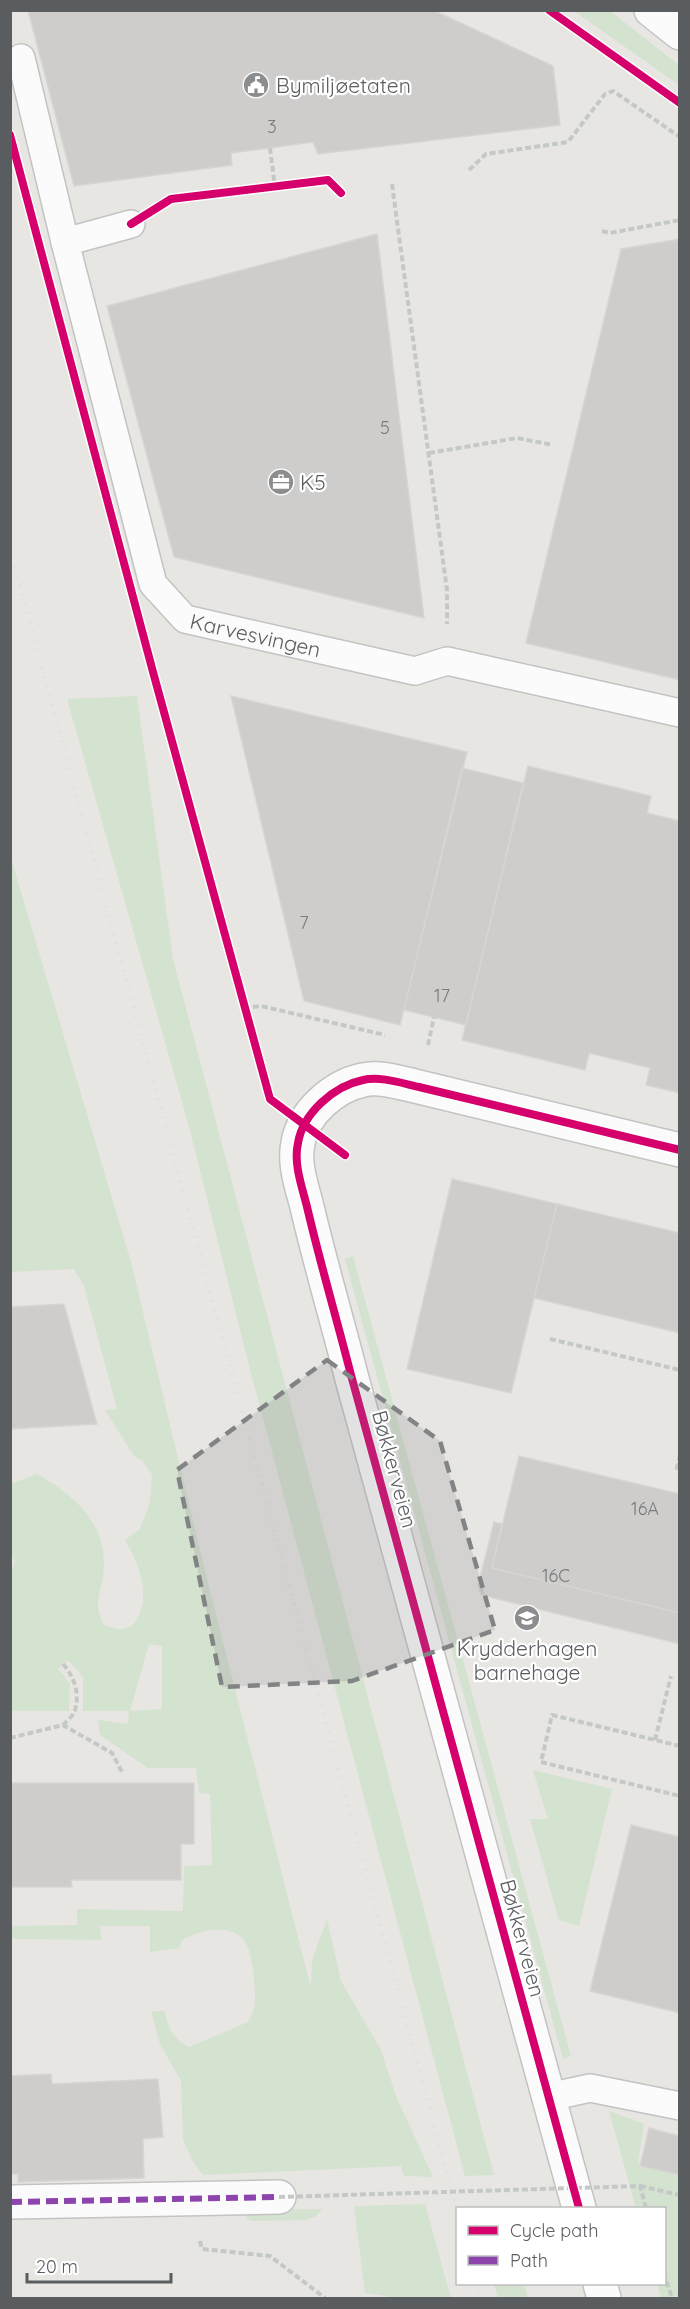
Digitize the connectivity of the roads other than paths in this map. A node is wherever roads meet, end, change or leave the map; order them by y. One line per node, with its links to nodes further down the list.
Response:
1 (651, 10): 2 (street)
2 (680, 33)
3 (21, 58): 5 (lane, Karvesvingen)
4 (131, 224): 5 (lane)
5 (64, 242): 6 (lane, Karvesvingen)
6 (680, 713)
7 (680, 1150): 8 (street, Bøkkerveien)
8 (549, 2097): 9 (lane); 12 (street, Bøkkerveien)
9 (680, 2106)
10 (279, 2196): 11 (street)
11 (10, 2202)
12 (579, 2207)

